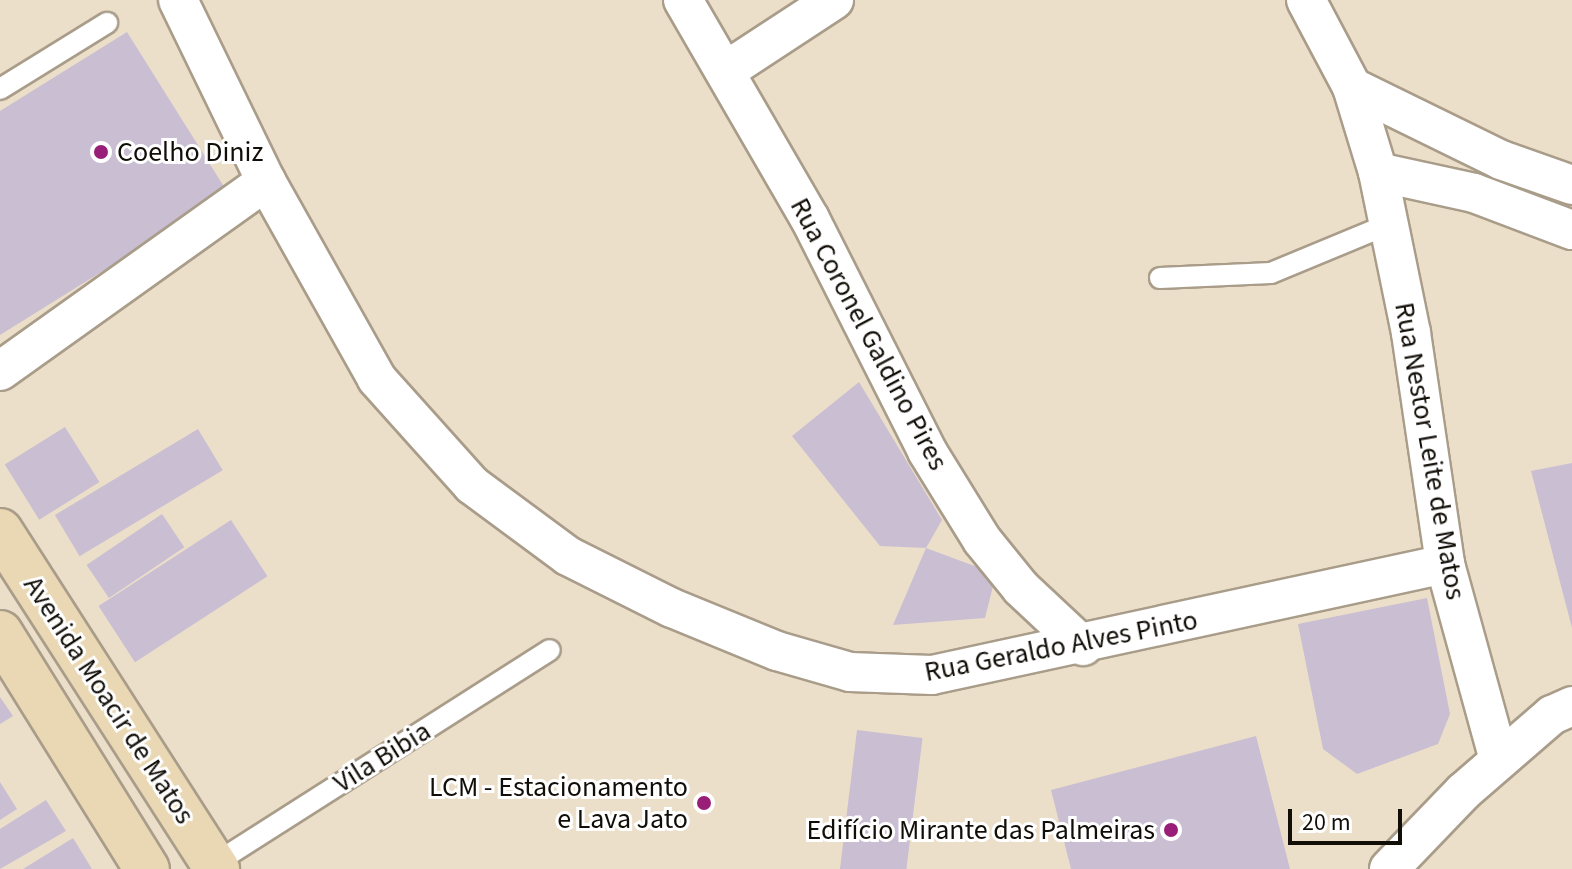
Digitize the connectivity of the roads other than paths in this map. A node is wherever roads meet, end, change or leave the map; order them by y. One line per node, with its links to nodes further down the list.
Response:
1 (178, 0): 10 (street, Rua Geraldo Alves Pinto)
2 (683, 0): 6 (street, Rua Coronel Galdino Pires)
3 (834, 0): 6 (street)
4 (1306, 0): 7 (street, Rua Nestor Leite de Matos)
5 (107, 23): 8 (lane)
6 (727, 70): 19 (street, Rua Coronel Galdino Pires)
7 (1352, 87): 9 (street, Rua Nestor Leite de Matos); 11 (street)
8 (0, 89)
9 (1378, 172): 12 (street, Rua Nestor Leite de Matos); 13 (street)
10 (266, 181): 15 (street); 19 (street, Rua Geraldo Alves Pinto)
11 (1572, 185)
12 (1387, 225): 14 (lane); 17 (street, Rua Nestor Leite de Matos)
13 (1572, 230)
14 (1160, 278)
15 (0, 371)
16 (0, 531): 23 (main road, Avenida Moacir de Matos)
17 (1445, 564): 19 (street, Rua Geraldo Alves Pinto); 22 (street, Rua Nestor Leite de Matos)
18 (0, 633): 24 (main road, Avenida Moacir de Matos)
19 (1083, 646)
20 (550, 650): 23 (lane, Vila Bibia)
21 (1572, 706): 22 (street)
22 (1499, 760): 25 (street)
23 (216, 866)
24 (147, 869)
25 (1389, 869)

